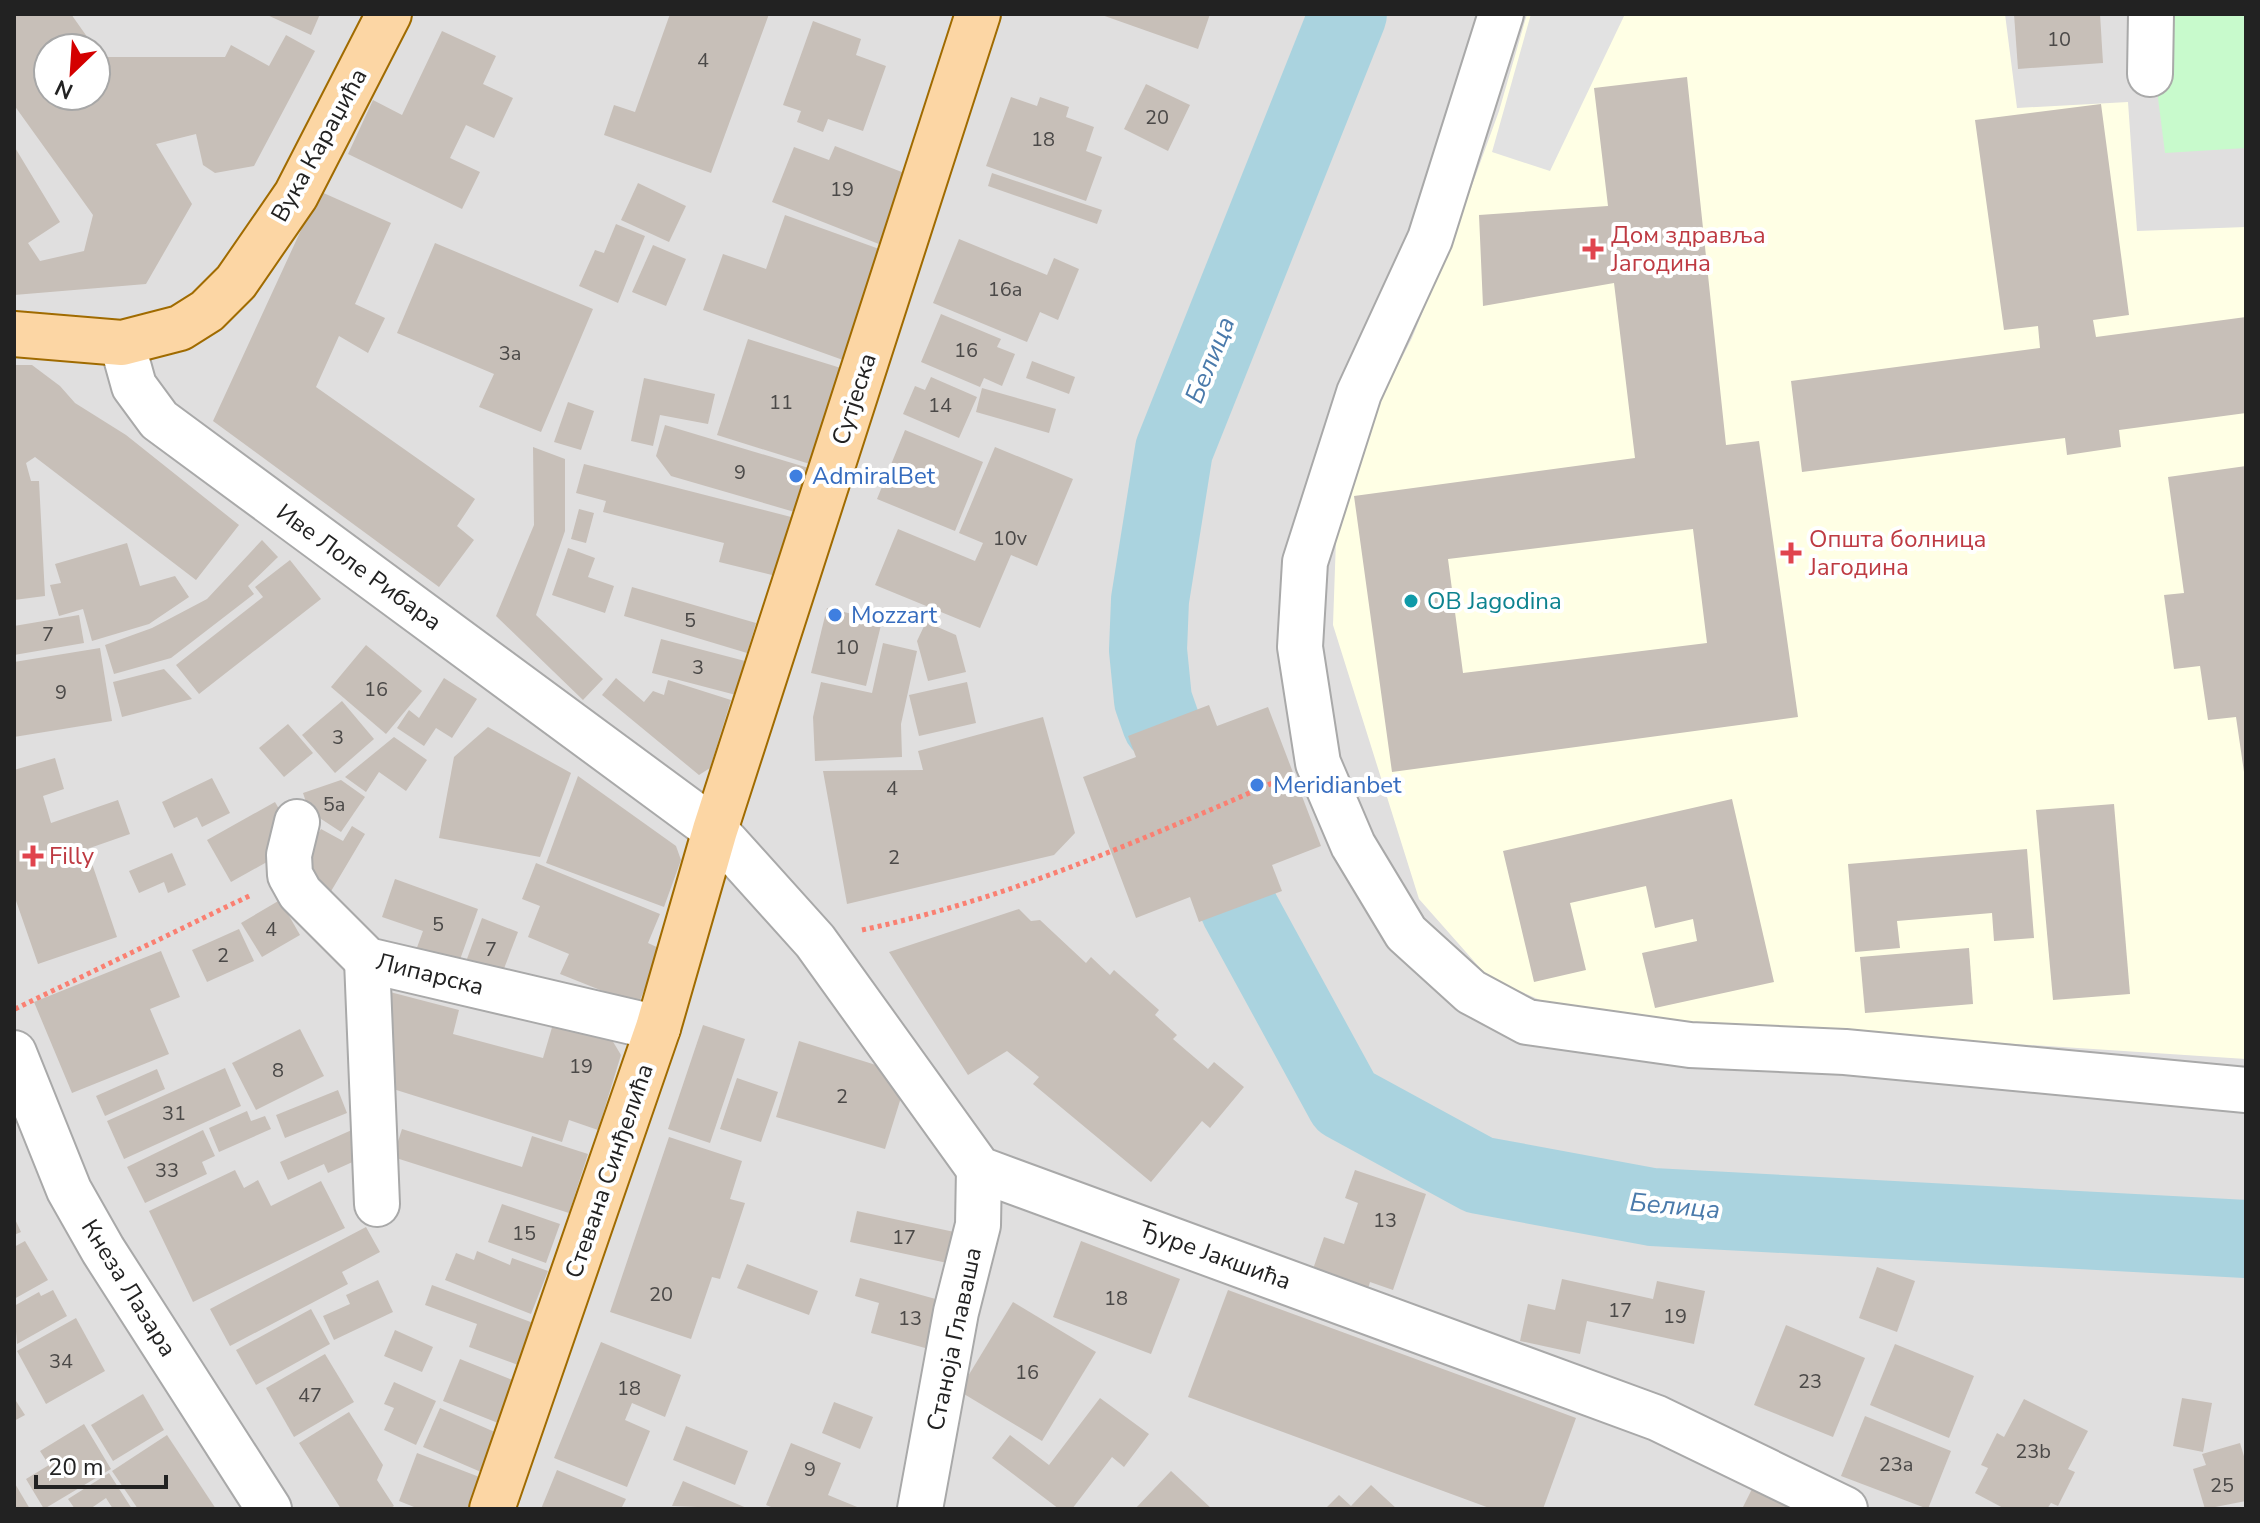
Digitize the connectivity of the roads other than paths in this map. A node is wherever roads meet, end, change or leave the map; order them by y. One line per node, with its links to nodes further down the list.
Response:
1 (389, 14): 7 (main road, Вука Караџића)
2 (978, 14): 9 (main road, Сутјеска)
3 (1501, 14): 13 (street)
4 (2151, 14): 5 (street)
5 (2150, 74)
6 (14, 334): 7 (main road)
7 (122, 343): 9 (street, Иве Лоле Рибара)
8 (297, 822): 10 (street, Липарска)
9 (715, 830): 11 (main road, Стевана Синђелића); 14 (street)
10 (367, 960): 11 (street, Липарска); 15 (street)
11 (658, 1028): 17 (main road, Стевана Синђелића)
12 (14, 1053): 16 (street, Кнеза Лазара)
13 (2246, 1090)
14 (979, 1169): 18 (street, Станоја Главаша); 19 (street, Ђуре Јакшића)
15 (377, 1204)
16 (269, 1509)
17 (492, 1509)
18 (920, 1509)
19 (1845, 1509)

